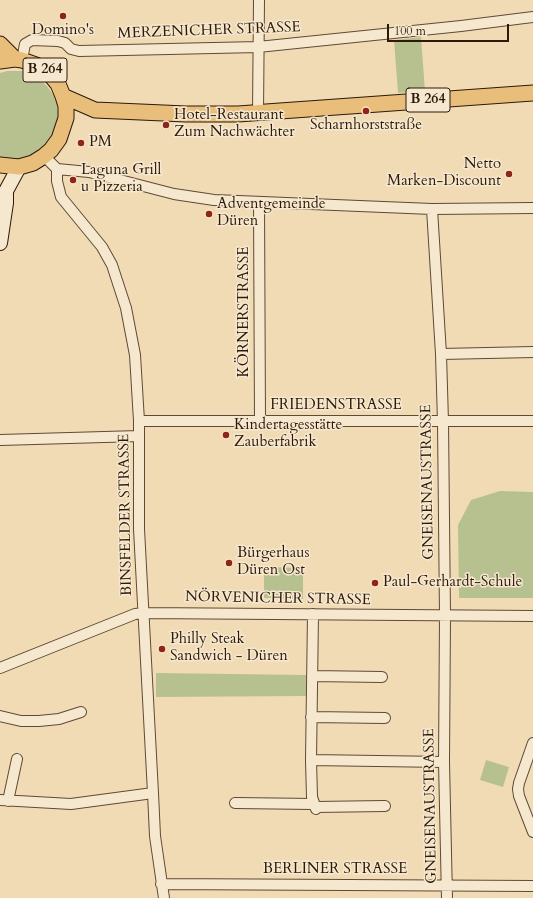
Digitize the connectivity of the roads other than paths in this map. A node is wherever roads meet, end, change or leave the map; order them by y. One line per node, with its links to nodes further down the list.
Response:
1 (259, 0): 4 (street)
2 (533, 17): 4 (street, MERZENICHER STRASSE)
3 (0, 44): 5 (main road, B 264)
4 (258, 47): 5 (street, MERZENICHER STRASSE); 9 (street)
5 (12, 60): 7 (main road, B 264)
6 (533, 93): 9 (main road, B 264)
7 (63, 96): 8 (main road, B 264); 10 (main road, B 264)
8 (95, 110): 9 (main road, B 264); 10 (main road, B 264)
9 (258, 113)
10 (64, 128): 11 (main road, B 264)
11 (44, 156): 13 (main road, B 264); 14 (street)
12 (0, 164): 13 (main road, B 264)
13 (19, 167): 16 (street)
14 (57, 169): 17 (street); 23 (street, BINSFELDER STRASSE)
15 (0, 176): 16 (street)
16 (6, 190): 20 (street)
17 (259, 202): 19 (street); 25 (street, KÖRNERSTRASSE)
18 (533, 208): 19 (street)
19 (432, 209): 22 (street, GNEISENAUSTRASSE)
20 (0, 243)
21 (533, 352): 22 (street)
22 (441, 354): 26 (street, GNEISENAUSTRASSE)
23 (138, 421): 25 (street, FRIEDENSTRASSE); 27 (street, BINSFELDER STRASSE)
24 (533, 421): 26 (street, FRIEDENSTRASSE)
25 (260, 422): 26 (street, FRIEDENSTRASSE)
26 (443, 422): 31 (street, GNEISENAUSTRASSE)
27 (139, 436): 28 (street); 29 (street, BINSFELDER STRASSE)
28 (0, 440)
29 (144, 613): 30 (street, NÖRVENICHER STRASSE); 33 (street, NÖRVENICHER STRASSE); 44 (street, BINSFELDER STRASSE)
30 (313, 614): 31 (street, NÖRVENICHER STRASSE); 34 (street)
31 (445, 616): 32 (street, NÖRVENICHER STRASSE); 43 (street, GNEISENAUSTRASSE)
32 (533, 616)
33 (0, 668)
34 (312, 676): 35 (street); 38 (street)
35 (382, 677)
36 (81, 712): 37 (street)
37 (0, 716)
38 (311, 717): 39 (street); 42 (street)
39 (385, 718)
40 (533, 743): 49 (street)
41 (17, 759): 45 (street)
42 (311, 760): 43 (street); 48 (street)
43 (444, 762): 51 (street, GNEISENAUSTRASSE)
44 (153, 793): 45 (street); 50 (street, BINSFELDER STRASSE)
45 (4, 800)
46 (234, 803): 48 (street)
47 (385, 806): 48 (street)
48 (315, 807)
49 (533, 832)
50 (161, 884): 51 (street, BERLINER STRASSE); 53 (street, BINSFELDER STRASSE)
51 (447, 885): 52 (street, BERLINER STRASSE); 54 (street, GNEISENAUSTRASSE)
52 (533, 886)
53 (164, 898)
54 (447, 898)

